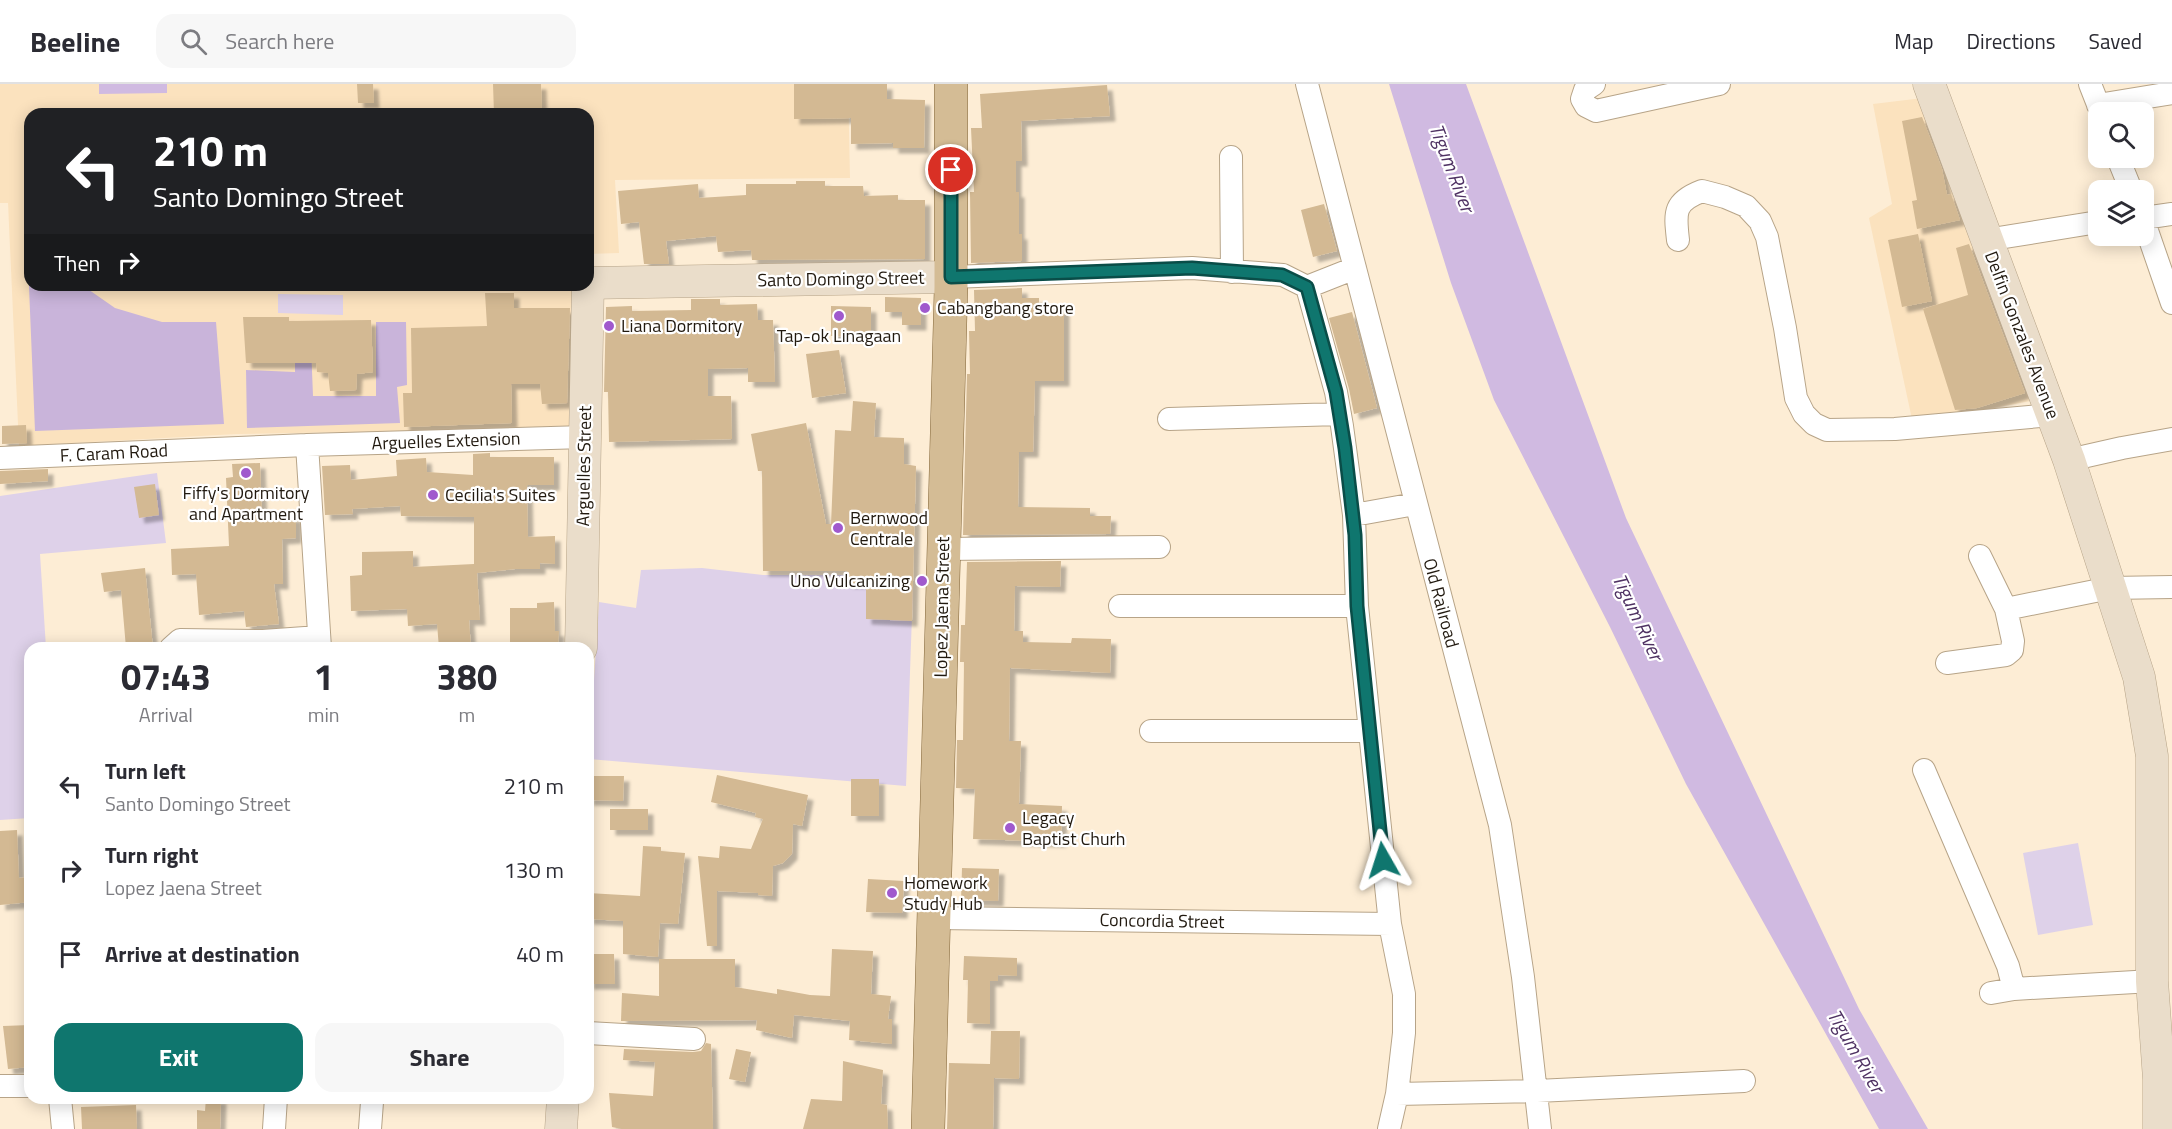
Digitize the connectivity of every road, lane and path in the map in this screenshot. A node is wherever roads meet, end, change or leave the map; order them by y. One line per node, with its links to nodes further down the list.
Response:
1 (951, 84): 17 (main road, Lopez Jaena Street)
2 (1307, 84): 15 (street, Old Railroad)
3 (1594, 84): 4 (street)
4 (1719, 84)
5 (1929, 84): 13 (street, Delfin Gonzales Avenue)
6 (2172, 93): 7 (street)
7 (2096, 100)
8 (1231, 157): 16 (street)
9 (2172, 214): 10 (street)
10 (2154, 218)
11 (2088, 224): 13 (street)
12 (1678, 240): 23 (street)
13 (1986, 240): 23 (street, Delfin Gonzales Avenue)
14 (2153, 246): 21 (street)
15 (1355, 268): 19 (street); 31 (street, Old Railroad)
16 (1232, 272): 17 (street, Santo Domingo Street); 19 (street, Santo Domingo Street)
17 (951, 277): 18 (street, Santo Domingo Street); 34 (main road, Lopez Jaena Street)
18 (594, 284)
19 (1307, 287): 22 (street)
20 (588, 291): 25 (street, Arguelles Street)
21 (2172, 303)
22 (1340, 414): 24 (street); 32 (street)
23 (2052, 416): 30 (street, Delfin Gonzales Avenue)
24 (1169, 419)
25 (585, 437): 27 (street, Arguelles Extension); 43 (street, Arguelles Street)
26 (2172, 439): 30 (street)
27 (308, 445): 28 (street, Arguelles Extension); 42 (street)
28 (227, 448): 29 (street, F. Caram Road)
29 (0, 458)
30 (2069, 460): 37 (street, Delfin Gonzales Avenue)
31 (1415, 504): 32 (street); 59 (street, Old Railroad)
32 (1354, 515): 39 (street)
33 (1159, 547): 34 (street)
34 (943, 549): 48 (main road, Lopez Jaena Street)
35 (1980, 556): 40 (street)
36 (2172, 586): 37 (street)
37 (2110, 588): 40 (street); 50 (street, Delfin Gonzales Avenue)
38 (1120, 606): 39 (street)
39 (1357, 606): 46 (street)
40 (2006, 609): 44 (street)
41 (178, 642): 42 (street)
42 (320, 642)
43 (581, 642)
44 (1947, 663)
45 (1151, 731): 46 (street)
46 (1370, 731): 49 (street)
47 (1924, 770): 51 (street)
48 (934, 918): 49 (street, Concordia Street); 69 (main road, Lopez Jaena Street)
49 (1390, 924): 60 (street)
50 (2152, 981): 51 (street); 56 (street, Delfin Gonzales Avenue)
51 (2014, 989): 52 (street)
52 (1991, 993)
53 (594, 1033): 54 (street)
54 (694, 1039)
55 (1744, 1081): 59 (street)
56 (2165, 1081): 72 (street, Delfin Gonzales Avenue)
57 (0, 1086): 58 (street)
58 (24, 1086)
59 (1537, 1091): 60 (street); 71 (street, Old Railroad)
60 (1397, 1094): 70 (street)
61 (61, 1104): 65 (street)
62 (276, 1104): 66 (street)
63 (372, 1104): 67 (street)
64 (563, 1104): 68 (street)
65 (63, 1129)
66 (274, 1129)
67 (370, 1129)
68 (561, 1129)
69 (928, 1129)
70 (1389, 1129)
71 (1540, 1129)
72 (2159, 1129)

